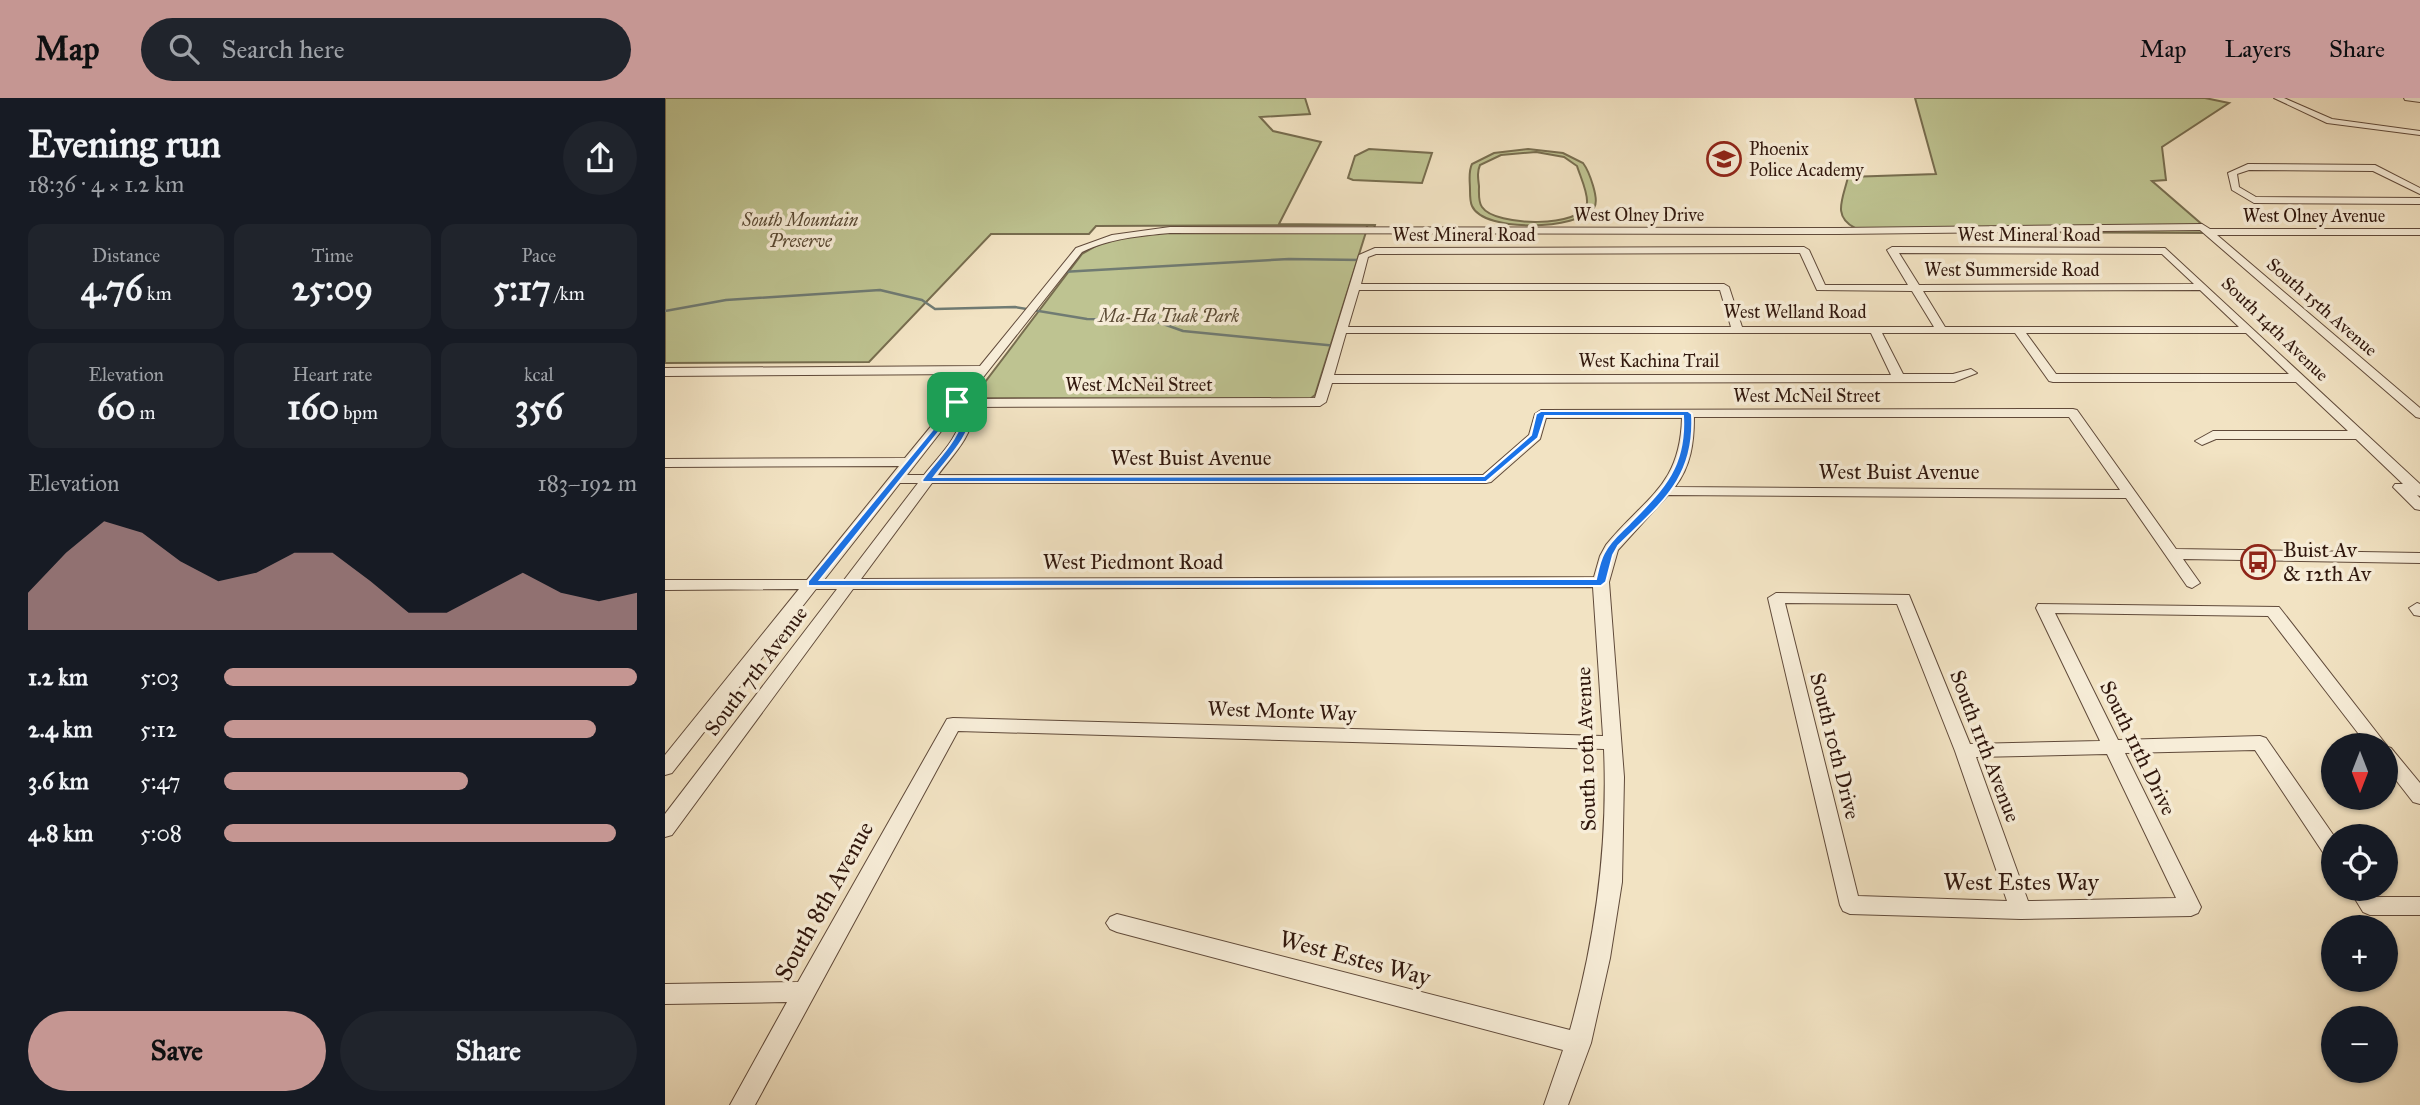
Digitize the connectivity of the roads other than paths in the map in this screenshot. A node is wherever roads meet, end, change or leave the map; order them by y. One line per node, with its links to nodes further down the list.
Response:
1 (2278, 98): 4 (street)
2 (2408, 98): 3 (street)
3 (2420, 100)
4 (2420, 133)
5 (2417, 184): 6 (street); 7 (street)
6 (2420, 191)
7 (2420, 201)
8 (2205, 229): 9 (street, West Olney Avenue); 10 (street, West Olney Drive); 30 (street, South 15th Avenue)
9 (2420, 232)
10 (1079, 250): 22 (street, South 7th Avenue)
11 (2165, 251): 13 (street, South 14th Avenue); 15 (street, West Mineral Road)
12 (1354, 287): 14 (street, West Mineral Road); 17 (street); 18 (street)
13 (2202, 287): 15 (street, West Summerside Road); 21 (street, South 14th Avenue)
14 (1821, 288): 15 (street, West Summerside Road)
15 (1915, 288): 16 (street)
16 (1941, 329): 19 (street, West Welland Road); 20 (street, West Welland Road)
17 (1342, 330): 18 (street, West Welland Road); 27 (street)
18 (1738, 330): 19 (street, West Welland Road)
19 (1875, 330): 25 (street)
20 (2018, 330): 21 (street, West Welland Road); 26 (street)
21 (2249, 330): 26 (street, South 14th Avenue)
22 (983, 370): 23 (street); 28 (street, South 7th Avenue)
23 (665, 372)
24 (1971, 373): 25 (street, West Kachina Trail)
25 (1899, 378): 27 (street, West Kachina Trail)
26 (2299, 378): 31 (street, South 14th Avenue)
27 (1327, 379): 28 (street, West McNeil Street)
28 (957, 402): 33 (street, South 7th Avenue); 37 (street, South 7th Avenue)
29 (1688, 414): 35 (street, West McNeil Street); 38 (street, South 10th Avenue); 39 (street, West McNeil Street)
30 (2420, 414)
31 (2358, 435): 32 (street); 40 (street, South 14th Avenue)
32 (2202, 441)
33 (910, 462): 34 (street); 36 (street, South 7th Avenue)
34 (665, 463)
35 (1486, 479): 37 (street, West Buist Avenue)
36 (895, 480): 37 (street, West Buist Avenue); 47 (street, South 7th Avenue)
37 (927, 480): 44 (street, South 7th Avenue)
38 (1667, 491): 39 (street, West Buist Avenue); 43 (street, South 10th Avenue)
39 (2130, 494): 41 (street)
40 (2419, 500)
41 (2173, 554): 42 (street); 45 (street)
42 (2420, 558)
43 (1601, 582): 44 (street, West Piedmont Road); 51 (street, South 10th Avenue)
44 (848, 583): 47 (street, West Piedmont Road); 57 (street, South 7th Avenue)
45 (2192, 583)
46 (665, 584): 47 (street, West Piedmont Road)
47 (812, 584): 54 (street, South 7th Avenue)
48 (1903, 599): 53 (street, South 11th Avenue); 60 (street, South 10th Drive)
49 (953, 723): 51 (street, West Monte Way); 65 (street, South 8th Avenue)
50 (2369, 733): 52 (street, South 11th Drive)
51 (1611, 743): 67 (street, South 10th Avenue)
52 (2111, 746): 53 (street); 58 (street); 62 (street, South 11th Drive)
53 (1964, 751): 63 (street, South 11th Avenue)
54 (665, 768)
55 (2398, 769): 56 (street)
56 (2420, 797)
57 (665, 829)
58 (2321, 832)
59 (2386, 901): 61 (street)
60 (1850, 905): 63 (street, West Estes Way)
61 (2420, 906)
62 (2191, 907): 63 (street, West Estes Way)
63 (2021, 910)
64 (1117, 923): 67 (street, West Estes Way)
65 (804, 992): 66 (street); 68 (street, South 8th Avenue)
66 (665, 993)
67 (1579, 1043): 69 (street, South 10th Avenue)
68 (742, 1105)
69 (1556, 1105)

